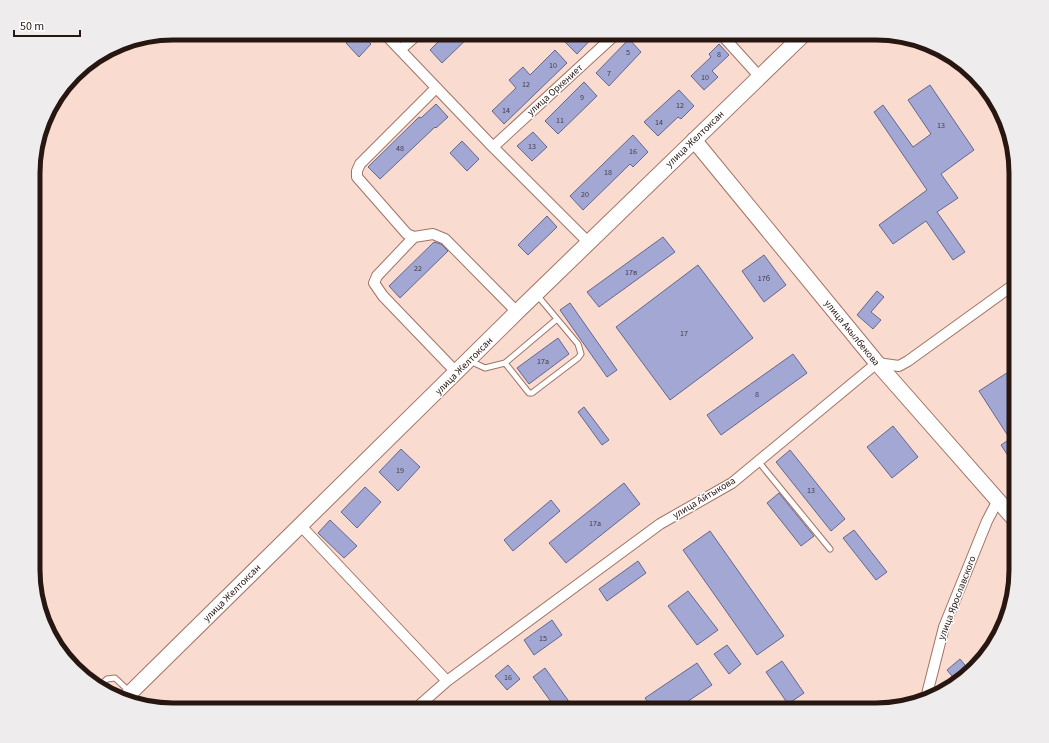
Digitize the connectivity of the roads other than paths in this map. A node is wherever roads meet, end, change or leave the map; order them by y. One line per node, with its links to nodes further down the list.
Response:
1 (391, 40): 6 (street)
2 (411, 40): 6 (street)
3 (609, 40): 10 (street, улица Оркениет)
4 (726, 40): 7 (street)
5 (798, 40): 7 (street, улица Желтоксан)
6 (400, 50): 8 (street)
7 (759, 76): 9 (street, улица Желтоксан)
8 (436, 88): 10 (street); 11 (street)
9 (694, 140): 12 (street, улица Желтоксан); 19 (street, улица Акылбекова)
10 (493, 147): 12 (street)
11 (414, 237): 15 (street); 20 (street)
12 (589, 243): 14 (street, улица Желтоксан)
13 (1009, 288): 19 (street)
14 (536, 294): 15 (street, улица Желтоксан); 16 (lane)
15 (517, 312): 17 (street, улица Желтоксан)
16 (557, 319): 18 (lane); 18 (lane)
17 (469, 361): 18 (lane); 20 (street, улица Желтоксан)
18 (505, 363)
19 (877, 364): 21 (street, улица Айтыкова); 22 (street, улица Акылбекова)
20 (457, 373): 24 (street, улица Желтоксан)
21 (758, 461): 25 (lane); 26 (street, улица Айтыкова)
22 (998, 500): 23 (street, улица Акылбекова); 28 (street, улица Ярославского)
23 (1009, 513)
24 (301, 526): 26 (street); 30 (street, улица Желтоксан)
25 (830, 549)
26 (447, 681): 31 (street, улица Айтыкова)
27 (102, 683): 29 (lane)
28 (927, 693)
29 (125, 694)
30 (129, 695)
31 (422, 703)

